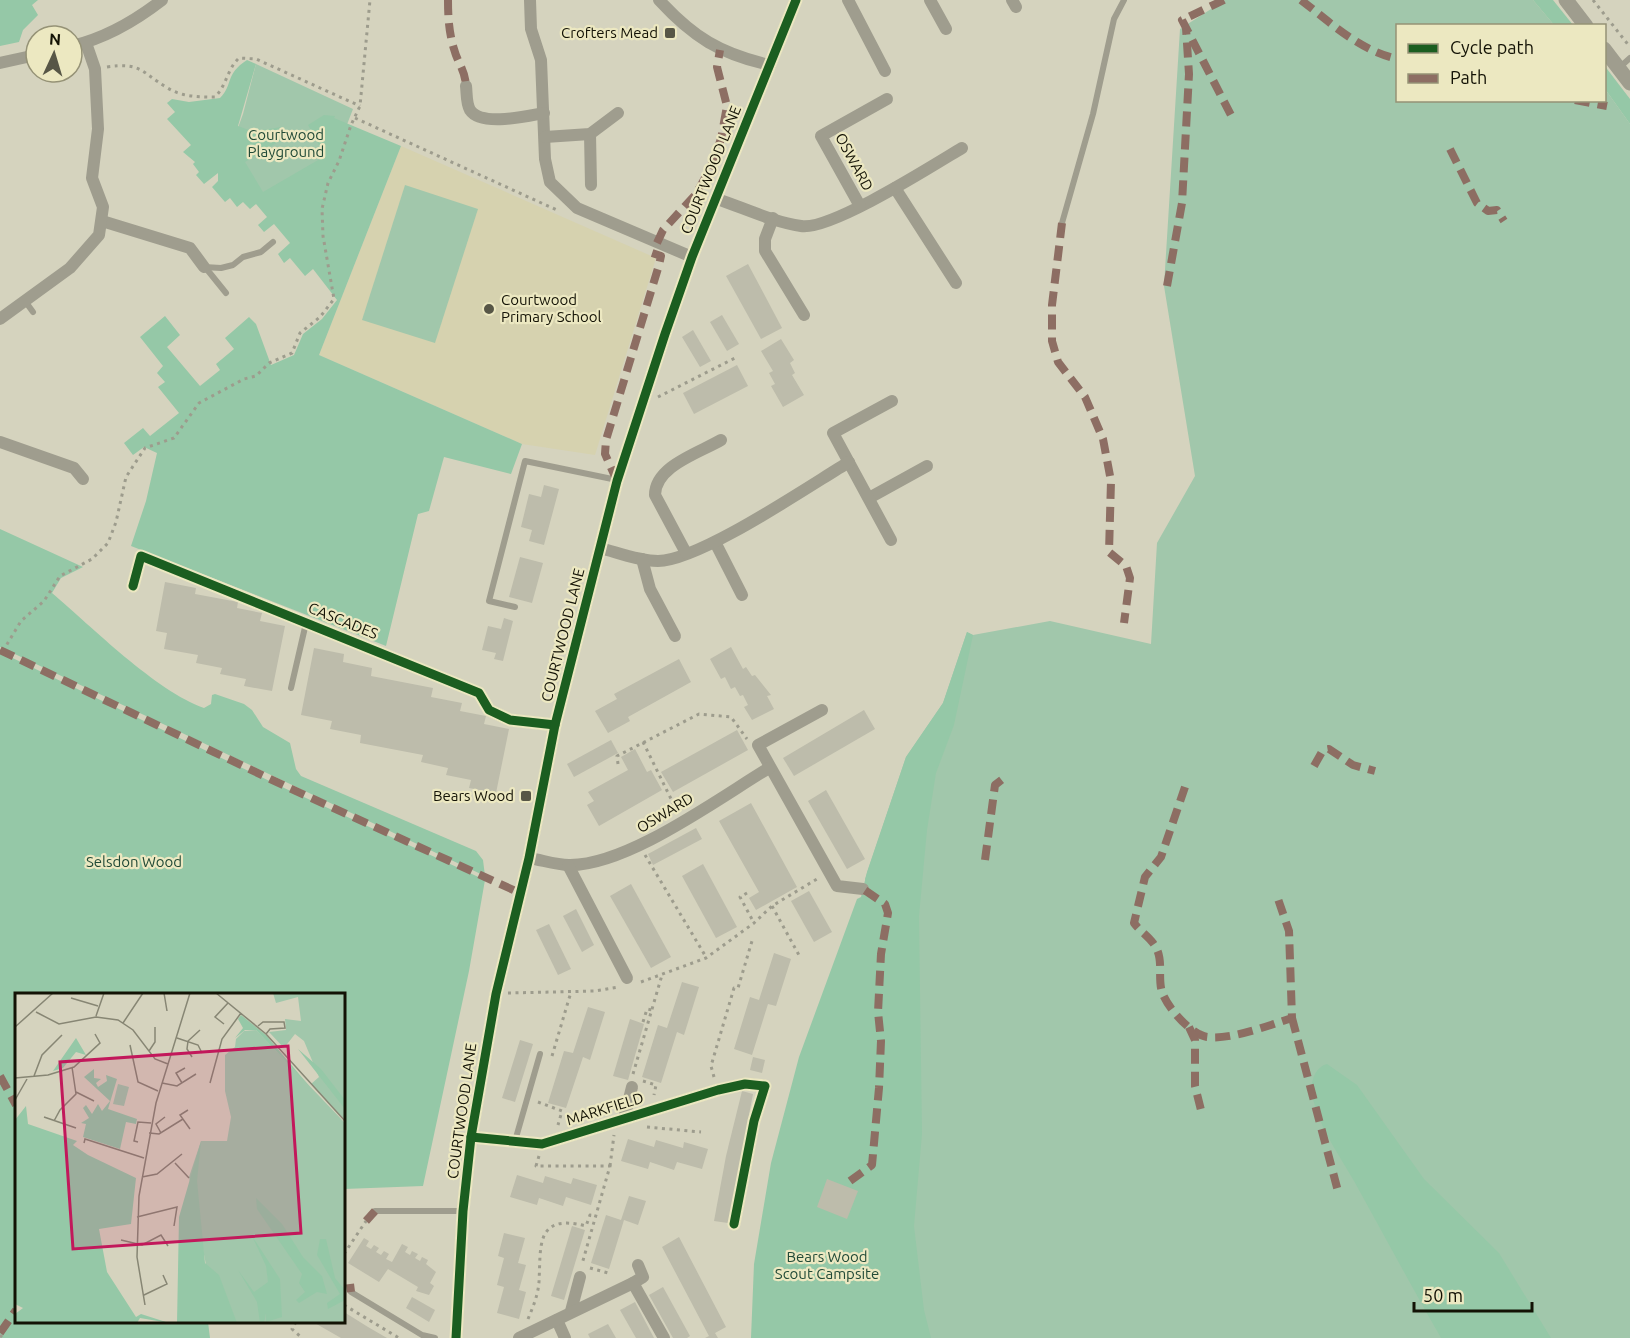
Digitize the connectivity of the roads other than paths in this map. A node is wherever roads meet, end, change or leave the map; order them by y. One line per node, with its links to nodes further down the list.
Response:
1 (162, 0): 11 (street)
2 (530, 0): 21 (street)
3 (659, 0): 16 (street)
4 (796, 0): 16 (street, COURTWOOD LANE)
5 (848, 0): 17 (street)
6 (930, 0): 10 (street)
7 (1124, 0): 32 (lane)
8 (1566, 0): 9 (street)
9 (1584, 24)
10 (946, 30)
11 (86, 43): 31 (street)
12 (1606, 50): 15 (street)
13 (24, 58): 14 (street)
14 (0, 63)
15 (1625, 63): 18 (street)
16 (770, 65): 28 (street, COURTWOOD LANE)
17 (885, 71)
18 (1630, 83)
19 (466, 86): 21 (street)
20 (887, 99): 29 (street, OSWARD)
21 (544, 113): 24 (street)
22 (618, 113): 23 (street)
23 (590, 134): 24 (street); 26 (street)
24 (545, 137): 34 (street)
25 (962, 148): 27 (street, OSWARD)
26 (591, 185)
27 (895, 188): 29 (street, OSWARD); 36 (street, OSWARD)
28 (717, 199): 30 (street, OSWARD); 34 (street, COURTWOOD LANE)
29 (860, 206): 30 (street, OSWARD)
30 (773, 218): 40 (street)
31 (102, 221): 35 (street); 38 (street)
32 (1062, 223)
33 (273, 242): 35 (lane)
34 (692, 257): 48 (street, COURTWOOD LANE)
35 (204, 267): 37 (lane)
36 (956, 283)
37 (226, 293)
38 (25, 300): 39 (lane); 41 (street)
39 (33, 312)
40 (804, 315)
41 (0, 319)
42 (892, 401): 45 (street)
43 (721, 440): 53 (street)
44 (0, 442): 47 (street)
45 (849, 462): 49 (street); 51 (street)
46 (927, 466): 49 (street)
47 (83, 479)
48 (617, 481): 52 (street, COURTWOOD LANE); 57 (lane)
49 (869, 498): 50 (street)
50 (891, 540)
51 (715, 542): 53 (street); 56 (street)
52 (600, 548): 54 (street); 62 (street, COURTWOOD LANE)
53 (686, 553): 54 (street)
54 (642, 559): 59 (street)
55 (133, 586): 58 (street, CASCADES)
56 (742, 595)
57 (515, 607)
58 (306, 622): 60 (lane); 62 (street, CASCADES)
59 (675, 636)
60 (291, 688)
61 (822, 710): 63 (street)
62 (555, 725): 64 (street, COURTWOOD LANE)
63 (770, 768): 65 (street, OSWARD); 66 (street)
64 (529, 858): 65 (street, OSWARD); 71 (street, COURTWOOD LANE)
65 (568, 865): 67 (street)
66 (863, 889)
67 (628, 982)
68 (540, 1054): 72 (lane)
69 (632, 1087): 70 (street, MARKFIELD)
70 (620, 1120): 72 (street, MARKFIELD); 75 (street, MARKFIELD)
71 (471, 1137): 72 (street, MARKFIELD); 74 (street, COURTWOOD LANE)
72 (516, 1141)
73 (375, 1211): 74 (lane)
74 (463, 1211): 84 (street, COURTWOOD LANE)
75 (734, 1224)
76 (638, 1264): 78 (street)
77 (580, 1277): 80 (street)
78 (633, 1283): 80 (street); 86 (street)
79 (351, 1292): 83 (lane)
80 (571, 1311): 81 (street)
81 (557, 1320): 82 (street); 85 (street)
82 (524, 1337)
83 (435, 1338)
84 (456, 1338)
85 (565, 1338)
86 (664, 1338)

